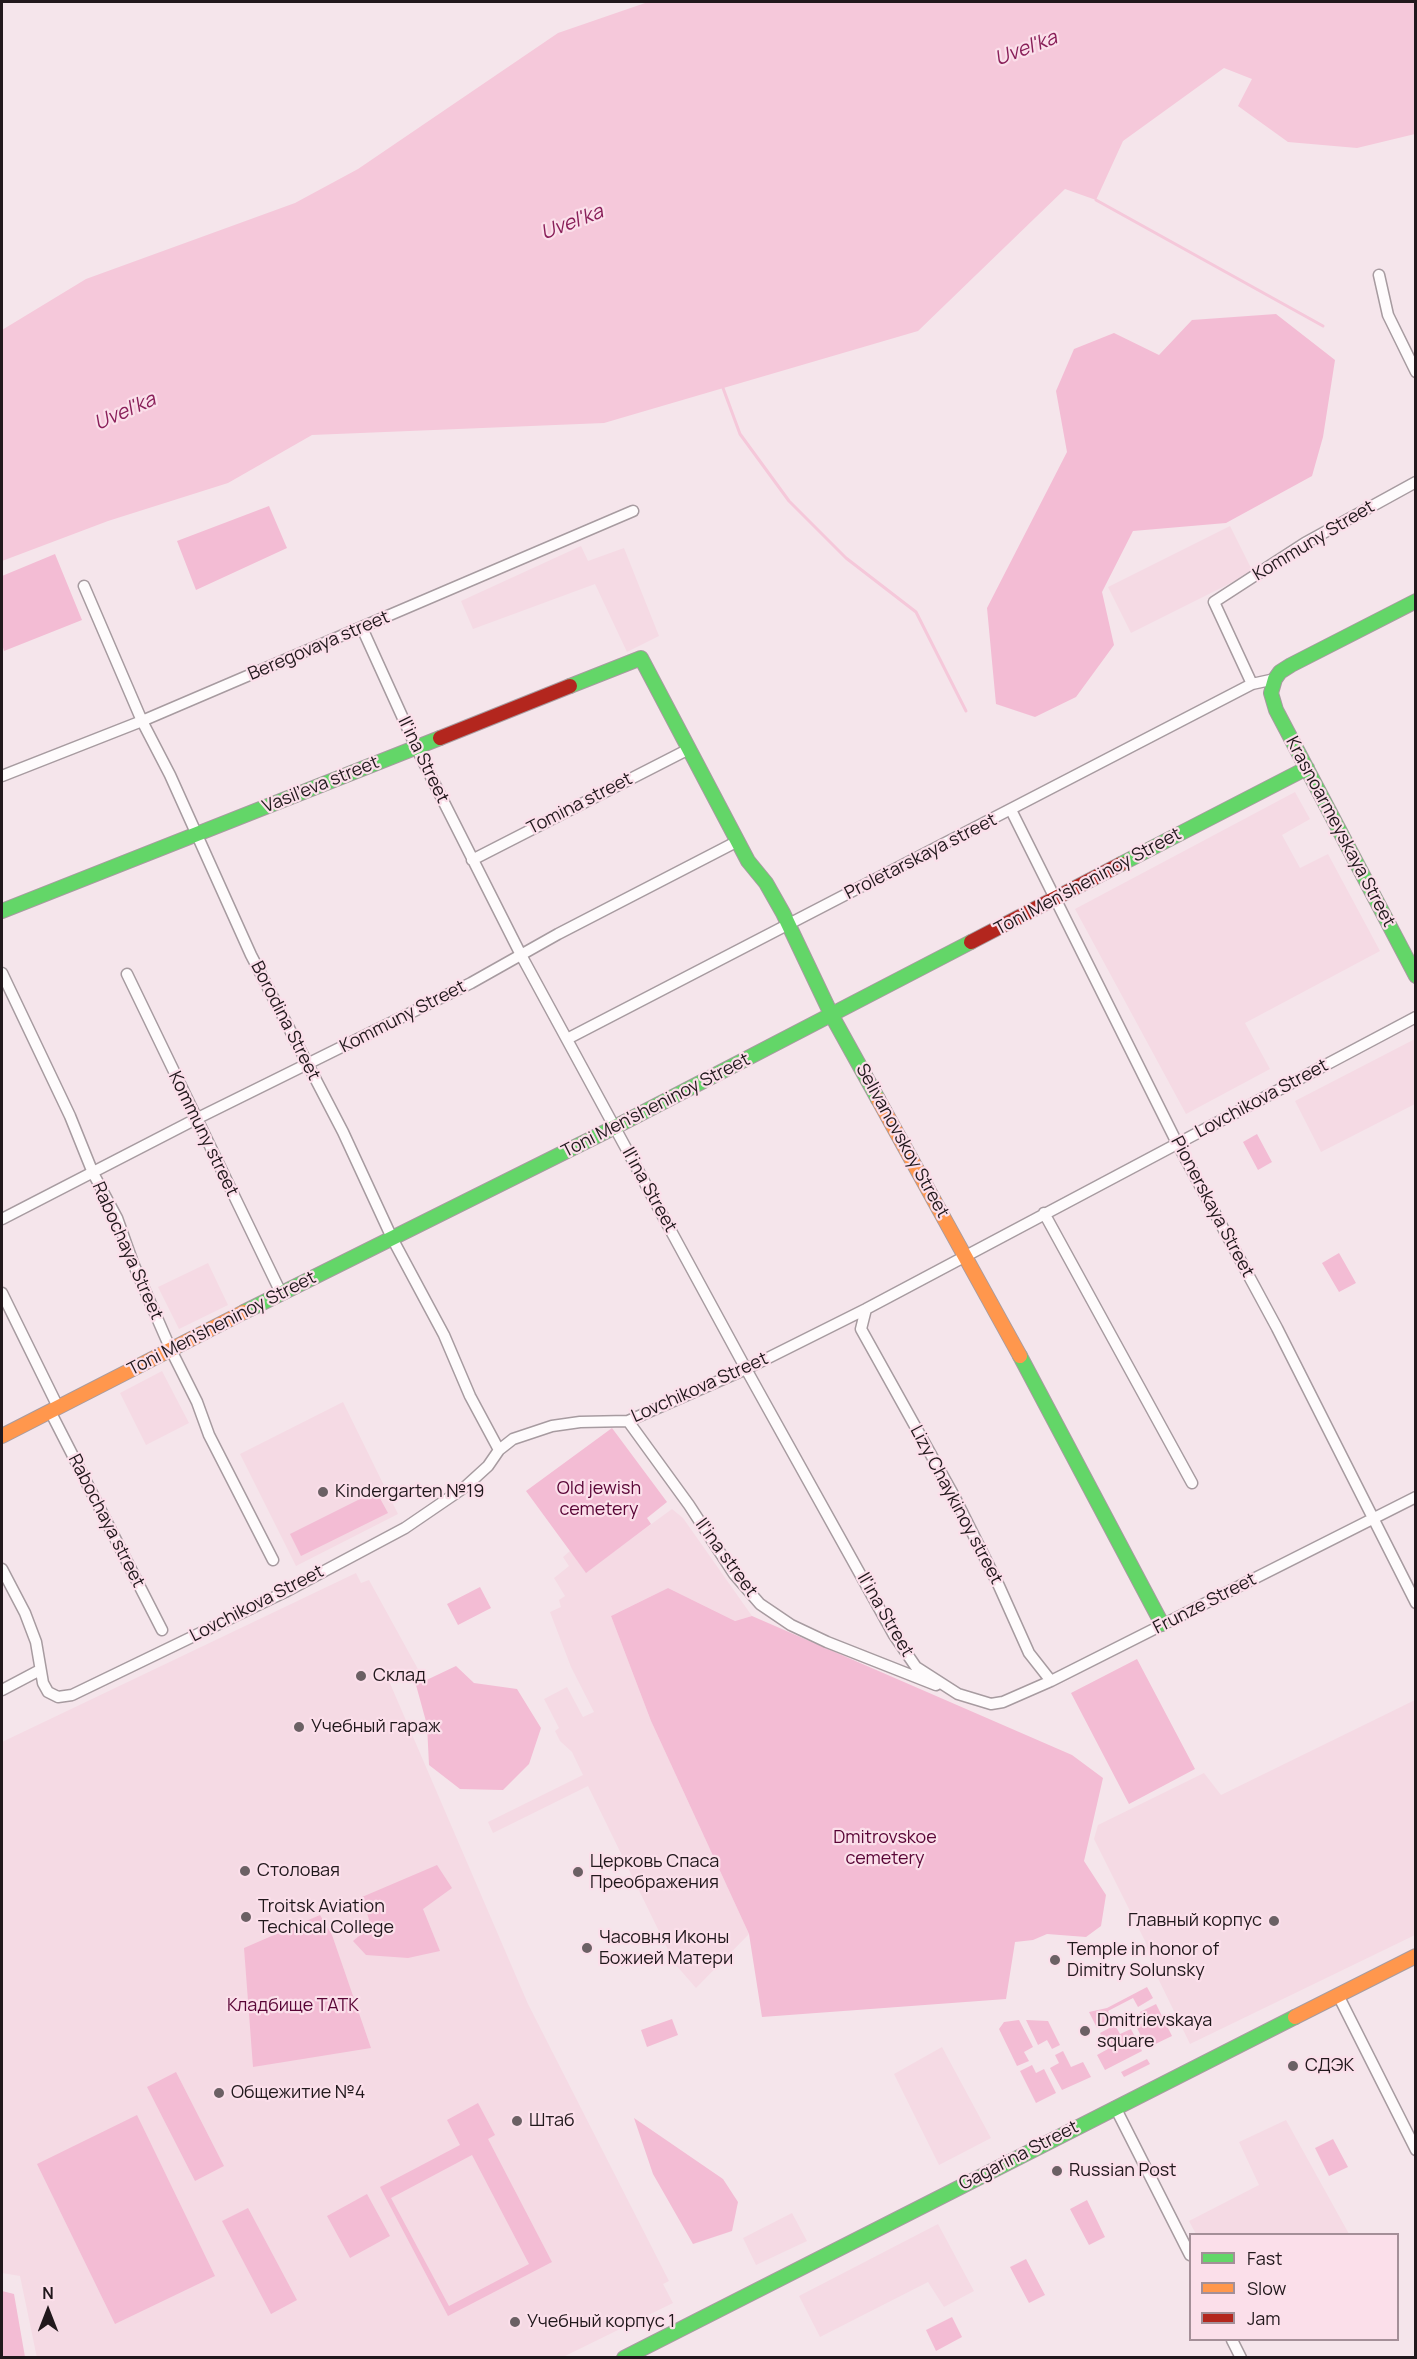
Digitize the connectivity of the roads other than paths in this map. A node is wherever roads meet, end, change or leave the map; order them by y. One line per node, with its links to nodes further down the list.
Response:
1 (1379, 275): 2 (street)
2 (1416, 372)
3 (1416, 483): 10 (street, Kommuny Street)
4 (633, 511): 7 (street, Beregovaya street)
5 (84, 586): 11 (street, Borodina Street)
6 (1416, 601): 9 (street, Proletarskaya street)
7 (362, 628): 11 (street, Beregovaya street); 12 (street, Il'ina Street)
8 (641, 658): 12 (street, Vasil'eva street); 13 (street, Selivanovskoy Street)
9 (1273, 682): 10 (street, Proletarskaya street); 14 (street, Krasnoarmeyskaya Street)
10 (1252, 684): 16 (street, Proletarskaya street)
11 (142, 721): 15 (street, Beregovaya street); 17 (street, Borodina Street)
12 (416, 747): 17 (street, Vasil'eva street); 19 (street, Il'ina Street)
13 (688, 749): 18 (street, Selivanovskoy Street); 19 (street, Tomina street)
14 (1307, 768): 20 (street, Toni Men'sheninoy Street); 26 (street, Krasnoarmeyskaya Street)
15 (2, 776)
16 (1011, 810): 20 (street, Pionerskaya Street); 22 (street, Proletarskaya street)
17 (195, 835): 21 (street, Vasil'eva street); 30 (street, Borodina Street)
18 (738, 841): 22 (street, Selivanovskoy Street); 23 (street, Kommuny Street)
19 (472, 860): 23 (street, Il'ina Street)
20 (1055, 899): 27 (street, Toni Men'sheninoy Street); 33 (street, Pionerskaya Street)
21 (2, 911)
22 (789, 925): 27 (street, Selivanovskoy Street); 29 (street, Proletarskaya street)
23 (521, 955): 29 (street, Il'ina Street); 30 (street, Kommuny Street)
24 (2, 973): 34 (street, Rabochaya Street)
25 (127, 974): 31 (street, Kommuny street)
26 (1416, 976)
27 (832, 1016): 32 (street, Toni Men'sheninoy Street); 38 (street, Selivanovskoy Street)
28 (1416, 1017): 33 (street, Lovchikova Street)
29 (567, 1039): 32 (street, Il'ina Street)
30 (308, 1066): 31 (street, Kommuny Street); 37 (street, Borodina Street)
31 (196, 1119): 34 (street, Kommuny Street); 40 (street, Kommuny street)
32 (615, 1127): 37 (street, Toni Men'sheninoy Street); 45 (street, Il'ina Street)
33 (1177, 1143): 35 (street, Lovchikova Street); 52 (street, Pionerskaya Street)
34 (93, 1173): 36 (street, Kommuny Street); 44 (street, Rabochaya Street)
35 (1044, 1213): 38 (street, Lovchikova Street); 50 (street)
36 (2, 1219)
37 (392, 1238): 40 (street, Toni Men'sheninoy Street); 49 (street, Borodina Street)
38 (966, 1255): 41 (street, Lovchikova Street); 56 (street, Selivanovskoy Street)
39 (2, 1293): 46 (street, Rabochaya street)
40 (281, 1293): 44 (street, Toni Men'sheninoy Street)
41 (866, 1309): 42 (street, Lovchikova Street); 43 (street)
42 (844, 1320): 43 (street); 45 (street, Lovchikova Street)
43 (861, 1329): 59 (street, Lizy Chaykinoy street)
44 (171, 1350): 46 (street, Toni Men'sheninoy Street); 53 (street, Rabochaya Street)
45 (746, 1369): 47 (street, Lovchikova Street); 61 (street, Il'ina Street)
46 (54, 1409): 48 (street, Toni Men'sheninoy Street); 57 (street, Rabochaya street)
47 (628, 1421): 49 (street, Lovchikova Street); 61 (street, Il'ina street)
48 (2, 1436)
49 (499, 1450): 58 (street, Lovchikova Street)
50 (1192, 1483)
51 (1416, 1497): 52 (street, Frunze Street)
52 (1374, 1518): 55 (street, Pionerskaya Street); 56 (street, Frunze Street)
53 (273, 1560)
54 (2, 1569): 58 (street)
55 (1416, 1603)
56 (1162, 1624): 59 (street, Frunze Street)
57 (162, 1630)
58 (40, 1670): 60 (street)
59 (1051, 1682): 62 (street, Frunze Street)
60 (2, 1690)
61 (958, 1694): 62 (street, Il'ina Street)
62 (992, 1704)
63 (1416, 1956): 64 (street, Gagarina Street)
64 (1338, 1995): 65 (street, Gagarina Street); 66 (street)
65 (1115, 2108): 67 (street); 69 (street, Gagarina Street)
66 (1416, 2150)
67 (1189, 2251)
68 (1232, 2341): 70 (street)
69 (624, 2358)
70 (1241, 2358)

